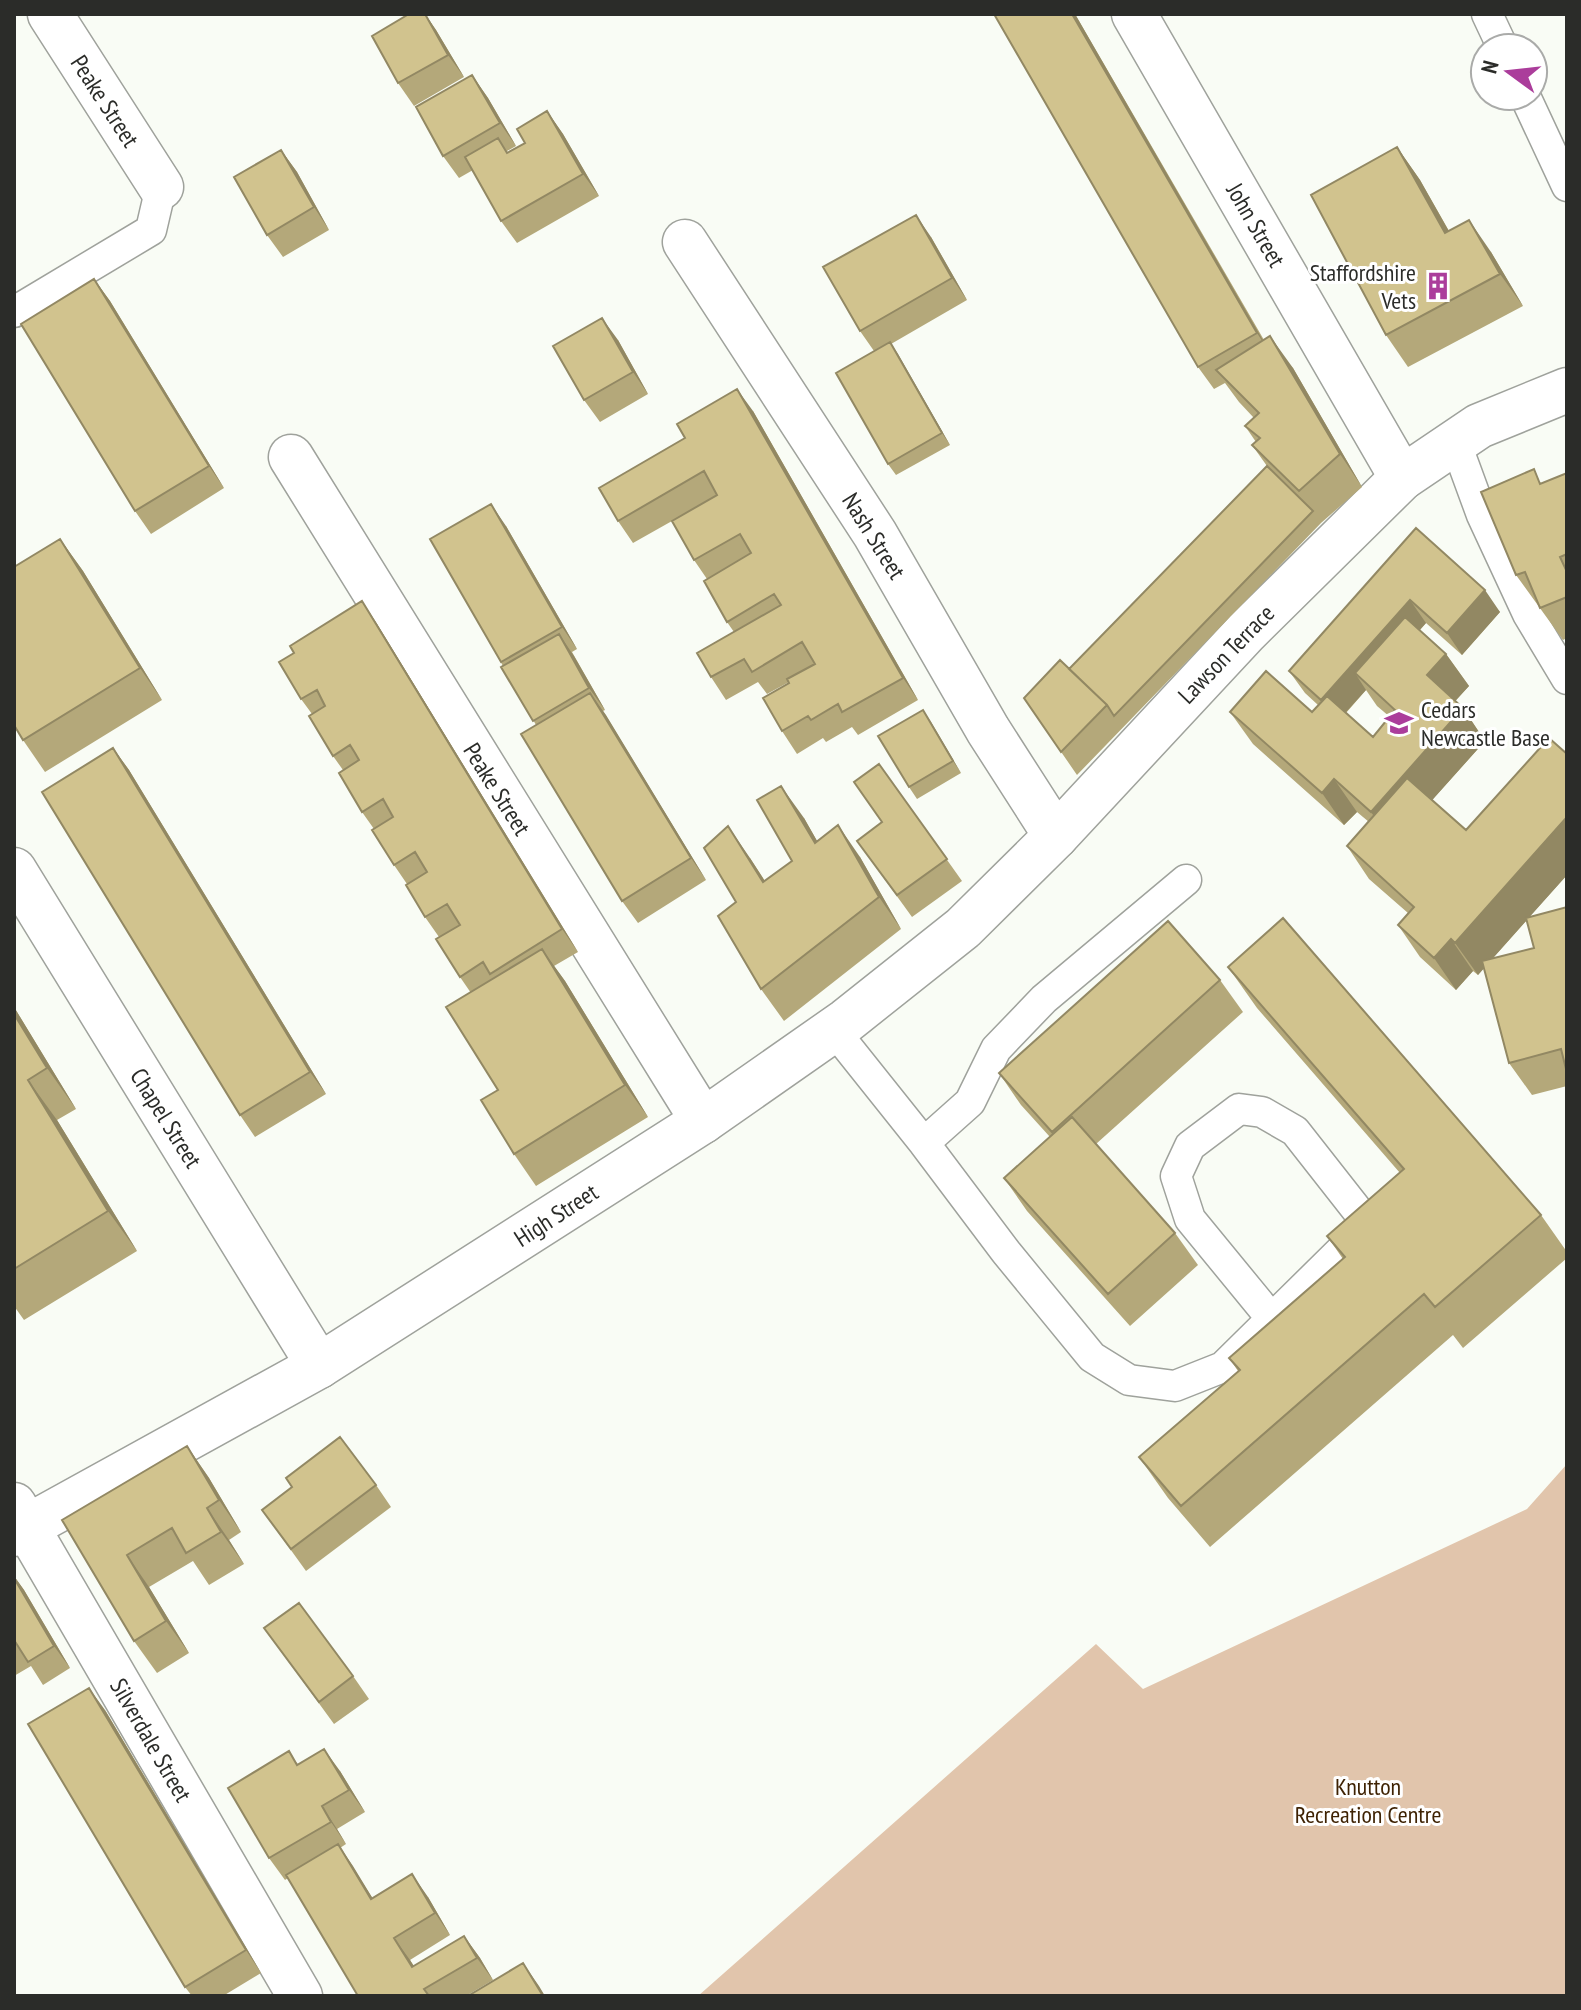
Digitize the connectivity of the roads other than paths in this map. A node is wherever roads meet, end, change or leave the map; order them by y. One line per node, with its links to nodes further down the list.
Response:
1 (50, 14): 5 (street, Peake Street)
2 (1134, 14): 11 (street, John Street)
3 (1532, 112): 4 (lane)
4 (1567, 186)
5 (161, 187): 7 (lane)
6 (685, 242): 13 (street, Nash Street)
7 (14, 312)
8 (1567, 390): 9 (street)
9 (1456, 444): 11 (street); 12 (lane)
10 (291, 457): 17 (street, Peake Street)
11 (1402, 478): 13 (street, Lawson Terrace)
12 (1567, 679)
13 (1056, 836): 16 (street, High Street)
14 (14, 870): 20 (street, Chapel Street)
15 (1186, 880): 18 (lane)
16 (833, 1029): 17 (street, High Street); 18 (lane)
17 (703, 1121): 20 (street, High Street)
18 (924, 1143): 19 (lane)
19 (1272, 1319): 19 (lane)
20 (319, 1366): 21 (street, High Street)
21 (18, 1522): 22 (street, Silverdale Street)
22 (300, 1996)

